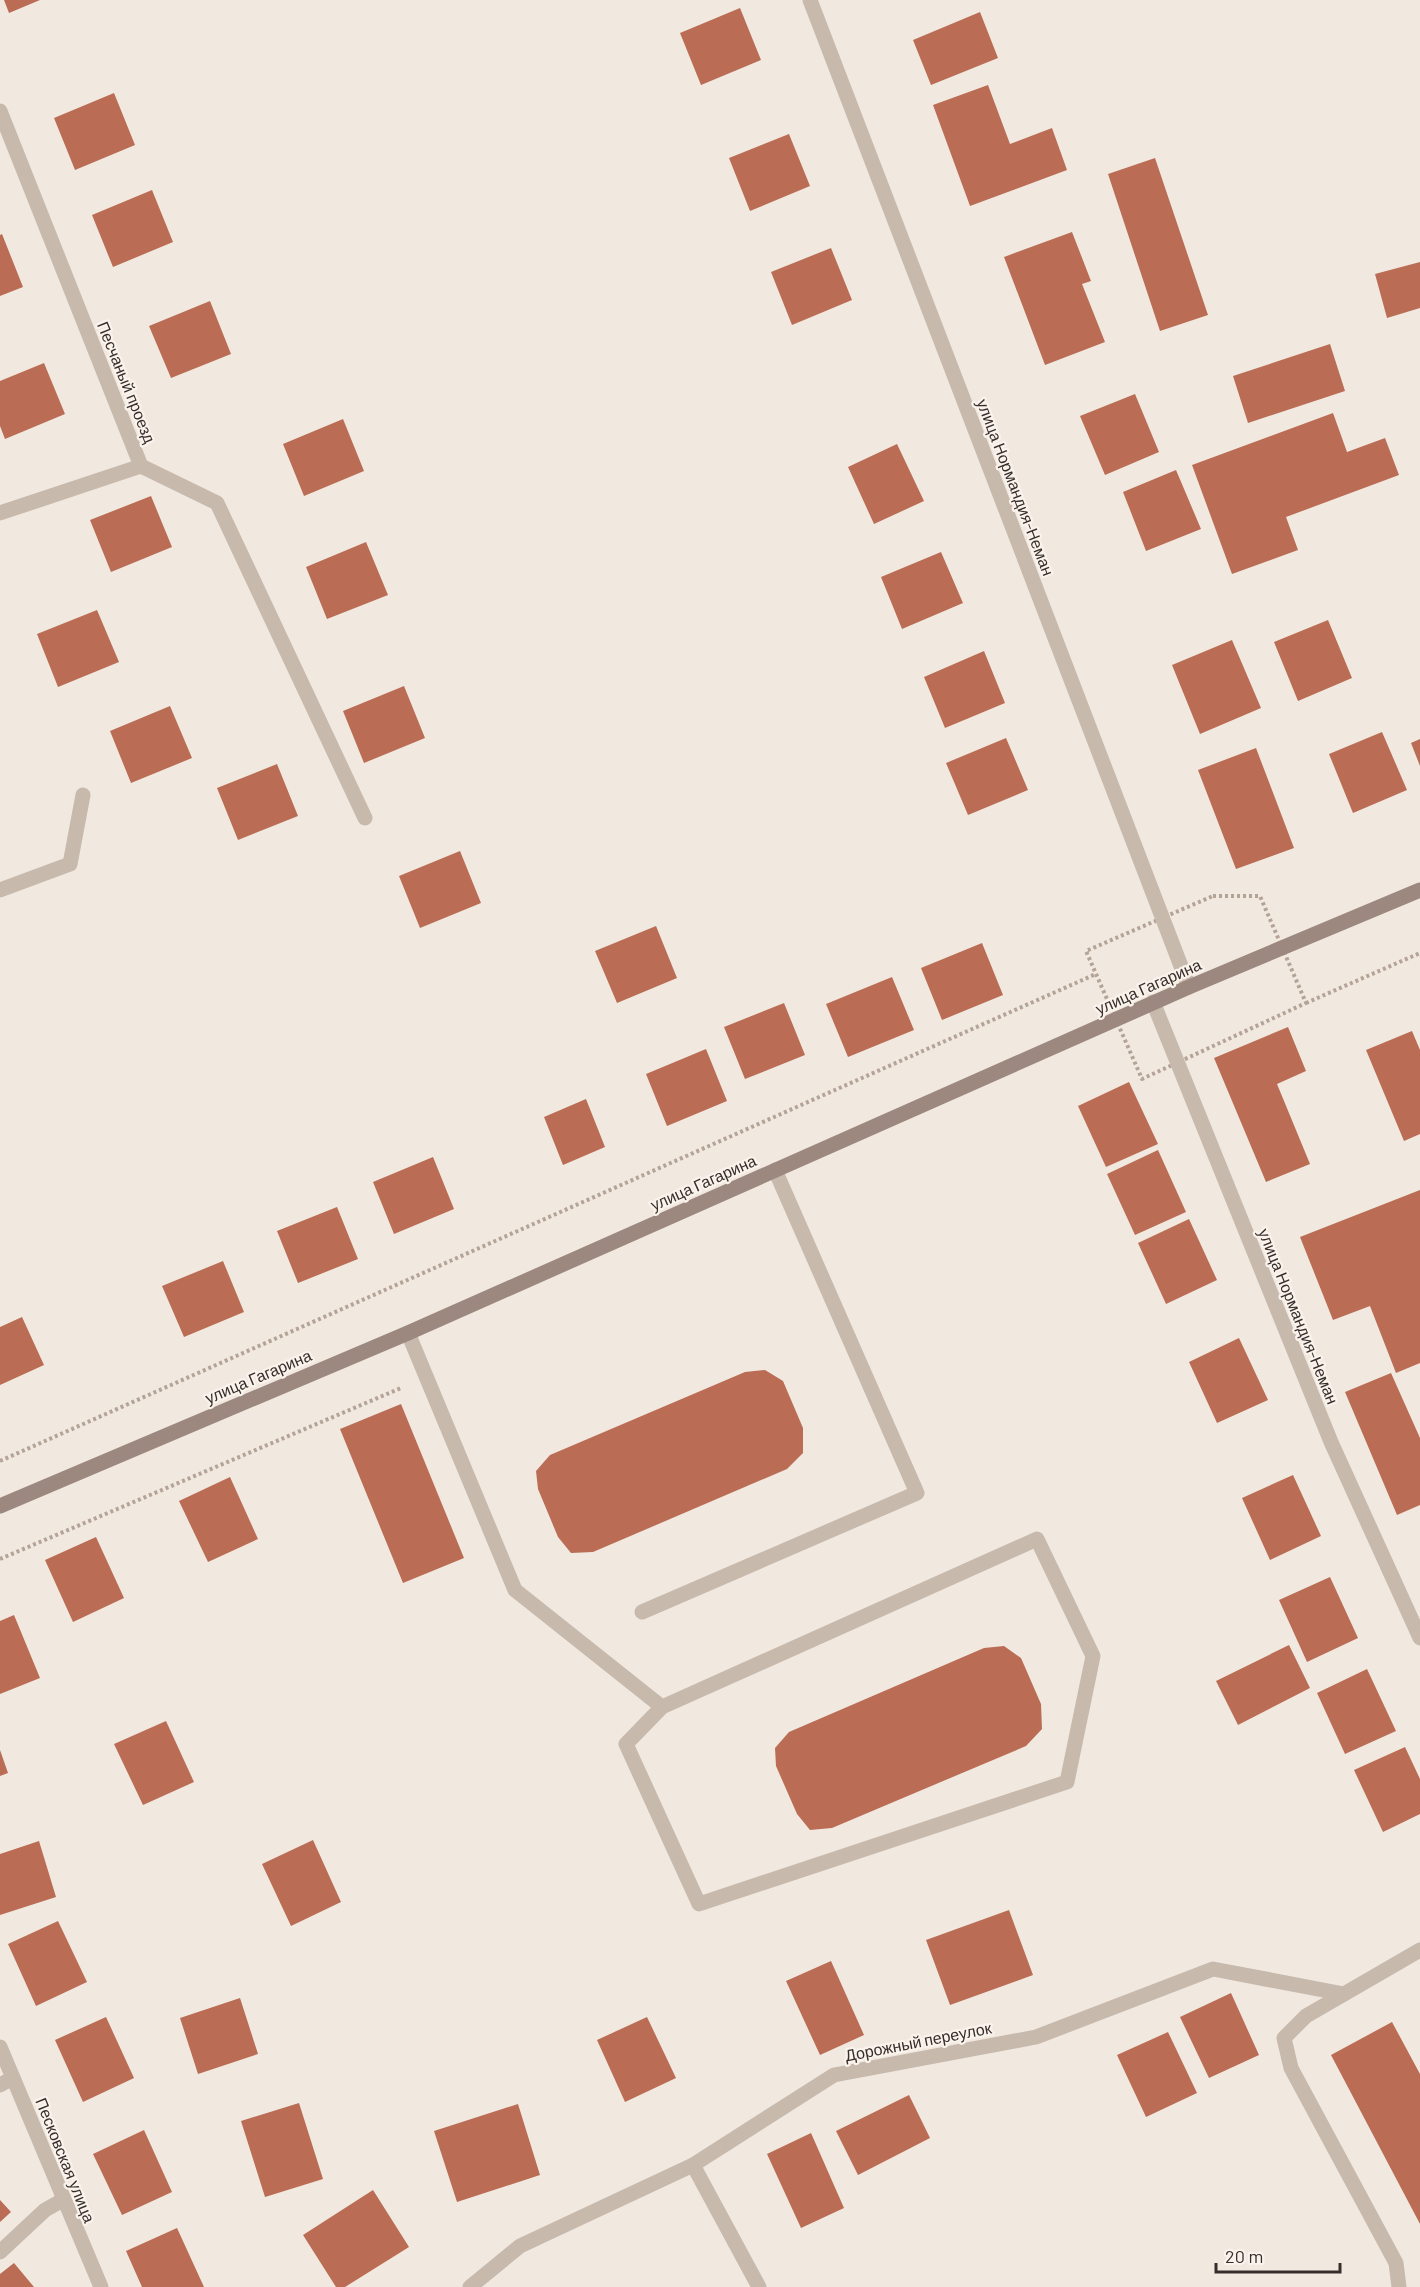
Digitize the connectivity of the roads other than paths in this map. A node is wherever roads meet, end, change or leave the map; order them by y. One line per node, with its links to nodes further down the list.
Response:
1 (810, 0): 9 (street, улица Нормандия-Неман)
2 (0, 111): 3 (street, Песчаный проезд)
3 (141, 466): 4 (street); 6 (street, Песчаный проезд)
4 (0, 513)
5 (83, 795): 7 (street)
6 (365, 818)
7 (0, 890)
8 (1420, 890): 9 (main road, улица Гагарина)
9 (1189, 987): 10 (main road, улица Гагарина)
10 (1153, 1002): 11 (main road, улица Гагарина); 15 (street, улица Нормандия-Неман)
11 (775, 1170): 12 (main road, улица Гагарина); 14 (street)
12 (408, 1333): 13 (main road, улица Гагарина); 16 (street)
13 (0, 1506)
14 (642, 1612)
15 (1420, 1638)
16 (662, 1707): 16 (street)
17 (1420, 1950): 18 (street)
18 (1344, 1994): 21 (street, Дорожный переулок); 27 (street)
19 (0, 2047): 20 (street, Песковская улица)
20 (6, 2082): 22 (street, Песковская улица)
21 (693, 2165): 25 (street, Дорожный переулок); 26 (street)
22 (63, 2200): 23 (street); 24 (street, Песковская улица)
23 (0, 2252)
24 (101, 2287)
25 (470, 2287)
26 (759, 2287)
27 (1399, 2287)

